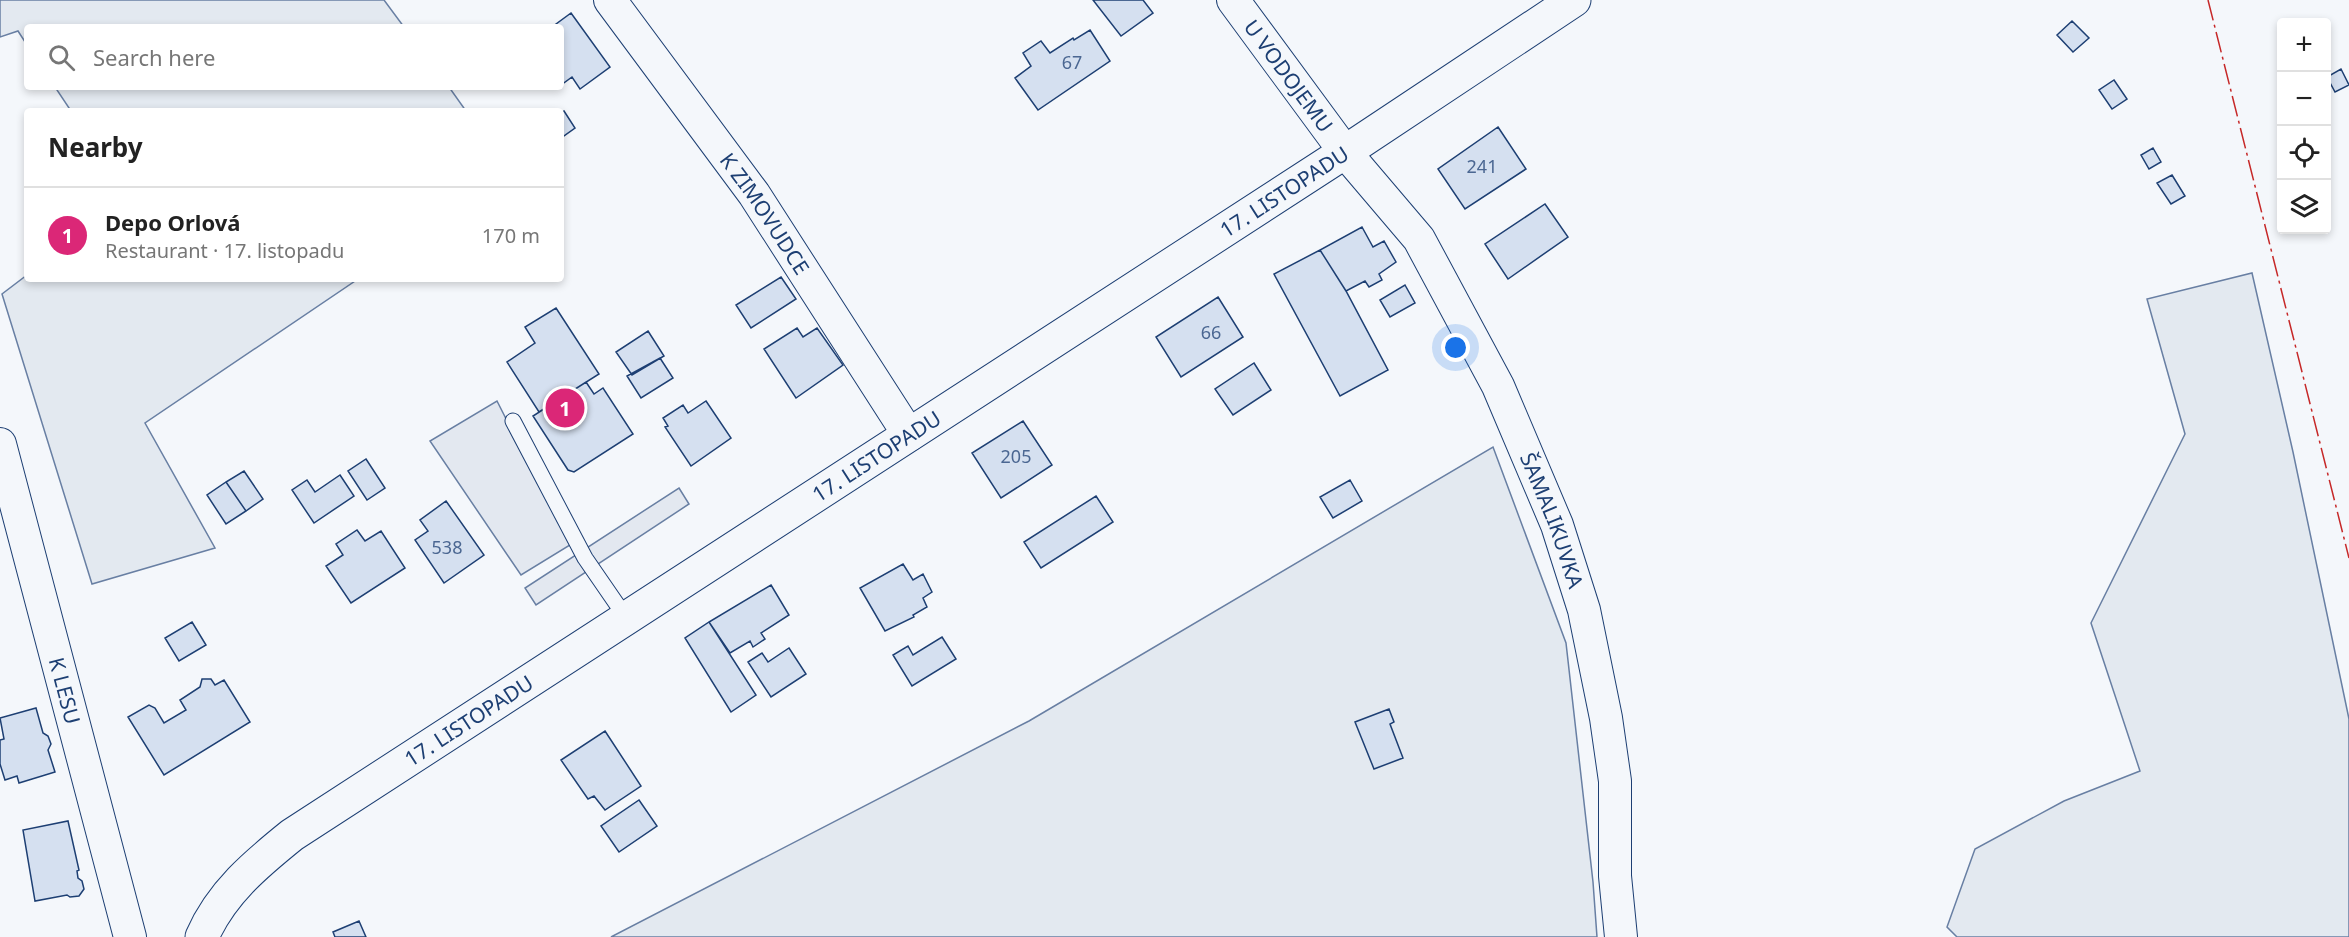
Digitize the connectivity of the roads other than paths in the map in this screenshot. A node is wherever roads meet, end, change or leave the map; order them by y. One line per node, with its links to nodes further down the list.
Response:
1 (610, 0): 6 (street, K ZIMOVUDCE)
2 (1233, 0): 4 (street, U VODOJEMU)
3 (1574, 0): 4 (main road, 17. LISTOPADU)
4 (1345, 152): 6 (main road, 17. LISTOPADU); 11 (street, ŠAMALIKUVKA)
5 (513, 421): 8 (lane)
6 (909, 435): 8 (main road, 17. LISTOPADU)
7 (0, 444): 9 (street, K LESU)
8 (627, 619): 10 (main road, 17. LISTOPADU)
9 (129, 937)
10 (202, 937)
11 (1621, 937)

